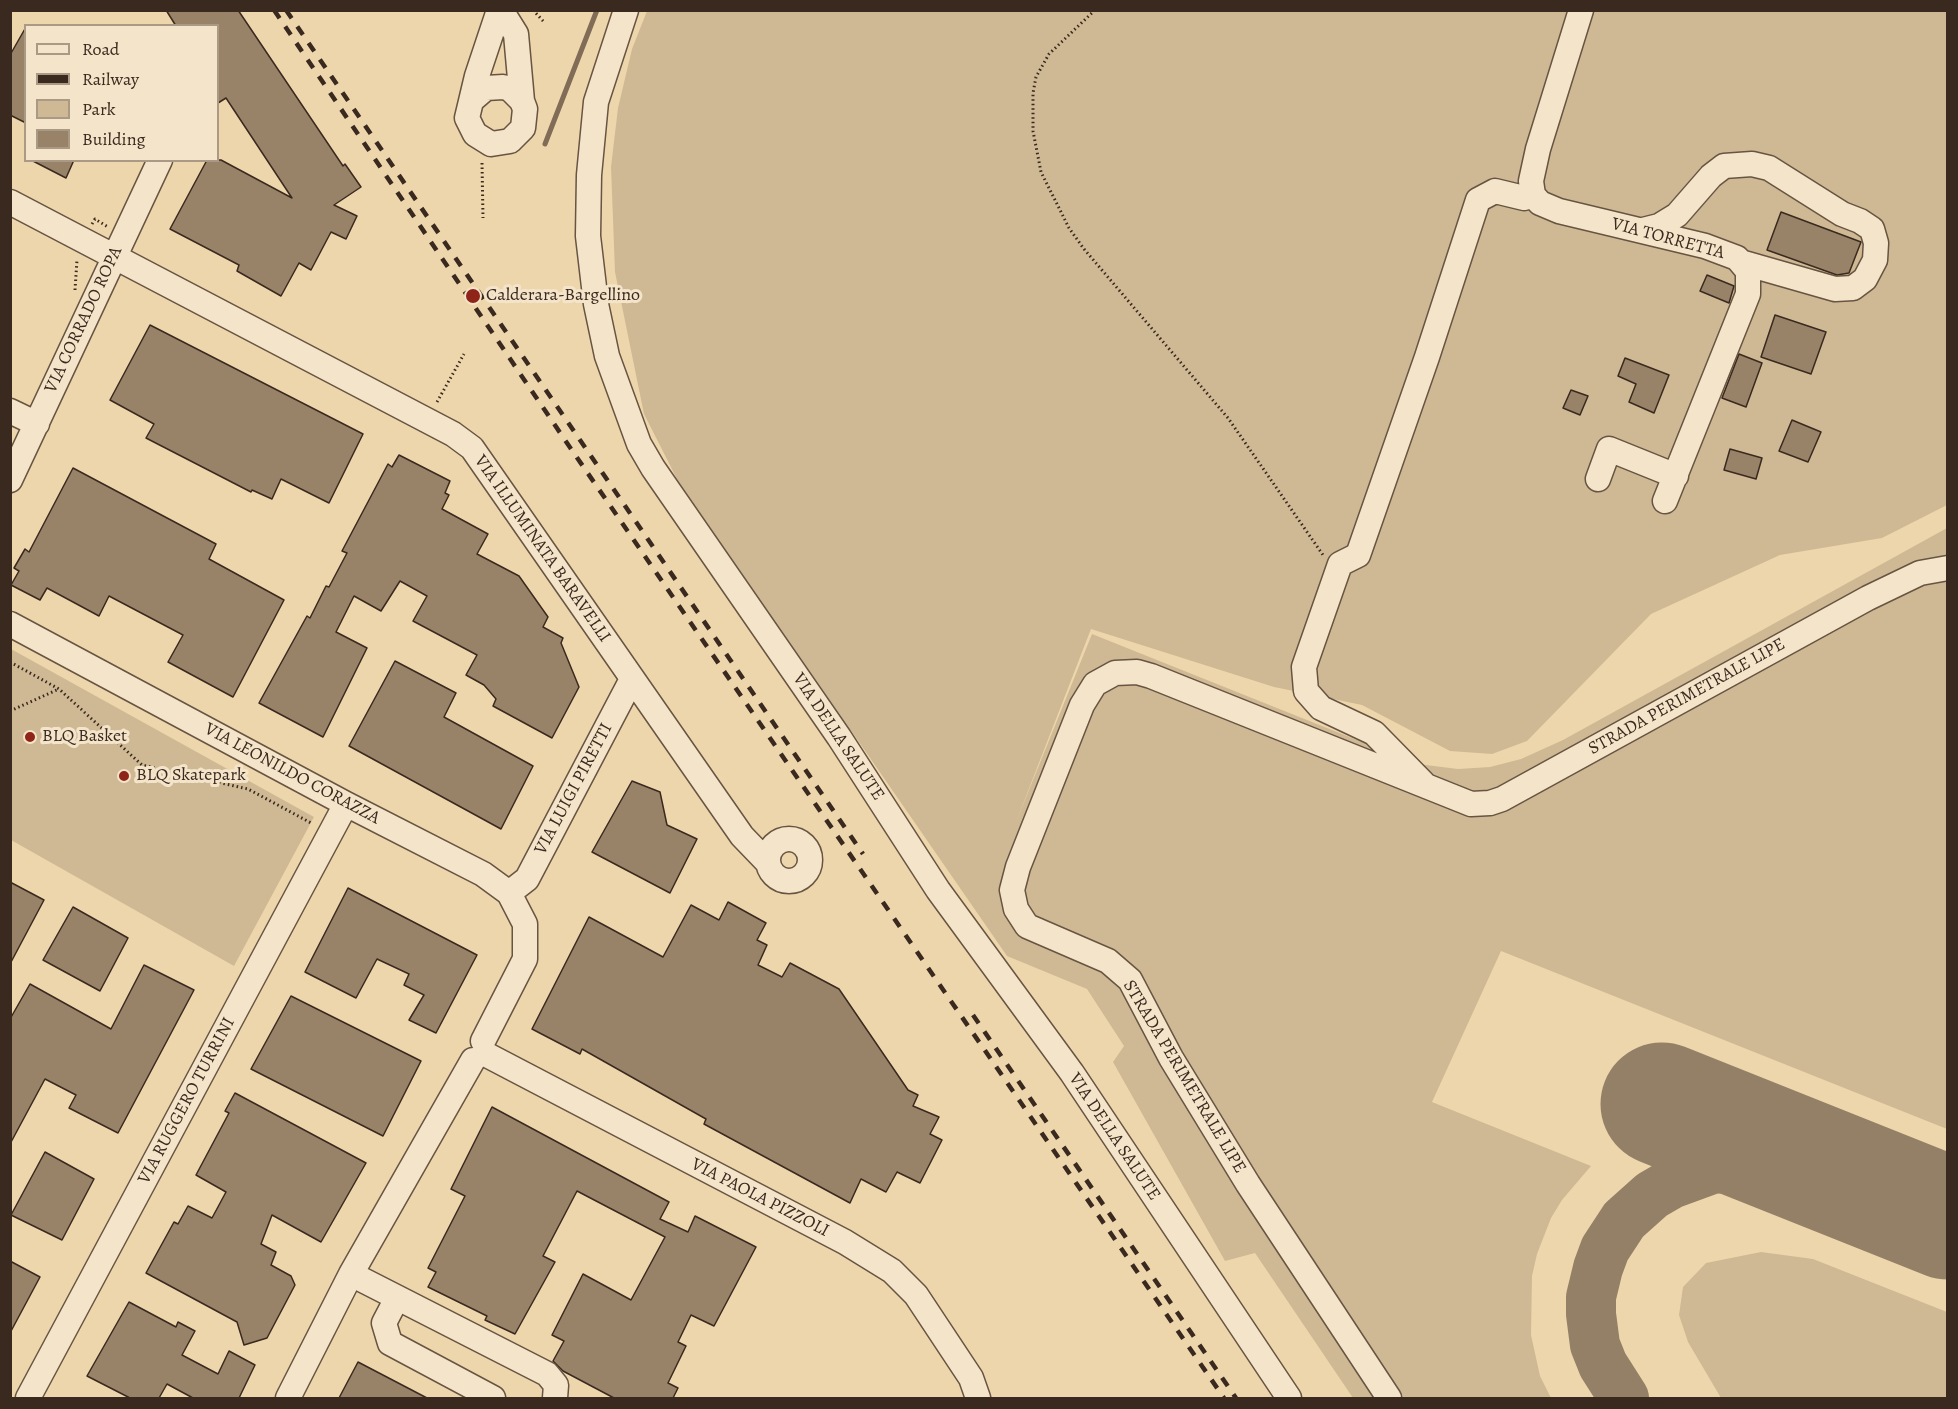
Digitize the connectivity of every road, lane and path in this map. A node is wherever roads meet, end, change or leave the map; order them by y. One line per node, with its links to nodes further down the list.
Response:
1 (500, 10): 7 (street); 10 (street)
2 (533, 10): 6 (path)
3 (626, 10): 50 (street, VIA DELLA SALUTE)
4 (1095, 10): 29 (path)
5 (1581, 10): 13 (street)
6 (544, 22)
7 (485, 53): 8 (street); 9 (street)
8 (503, 87): 9 (street); 10 (street)
9 (472, 100): 11 (street)
10 (522, 101): 11 (street)
11 (482, 141): 15 (path)
12 (159, 162): 18 (street, VIA CORRADO ROPA)
13 (1533, 195): 16 (street, VIA TORRETTA); 29 (street)
14 (10, 202): 17 (street, VIA ILLUMINATA BARAVELLI)
15 (483, 218)
16 (1643, 230): 19 (street, VIA TORRETTA); 19 (street)
17 (84, 240): 18 (street, VIA ILLUMINATA BARAVELLI); 18 (path); 20 (path)
18 (118, 246): 24 (street, VIA CORRADO ROPA); 33 (street, VIA ILLUMINATA BARAVELLI)
19 (1744, 263): 25 (street, VIA TORRETTA)
20 (74, 296)
21 (464, 354): 22 (path)
22 (436, 405)
23 (10, 411): 24 (street)
24 (37, 424): 27 (street, VIA CORRADO ROPA)
25 (1676, 476): 26 (street); 28 (street, VIA TORRETTA)
26 (1598, 479)
27 (10, 480)
28 (1665, 501)
29 (1340, 564): 36 (street)
30 (1947, 568): 36 (street, STRADA PERIMETRALE LIPE)
31 (10, 624): 37 (street, VIA LEONILDO CORAZZA)
32 (10, 662): 34 (path)
33 (632, 679): 39 (street, VIA ILLUMINATA BARAVELLI); 40 (street, VIA LUIGI PIRETTI)
34 (59, 689): 35 (path); 38 (path)
35 (10, 711)
36 (1426, 786): 51 (street, STRADA PERIMETRALE LIPE)
37 (346, 804): 38 (street, VIA RUGGERO TURRINI); 40 (street, VIA LEONILDO CORAZZA)
38 (331, 833): 45 (street, VIA RUGGERO TURRINI)
39 (767, 862)
40 (509, 893): 41 (street, VIA LEONILDO CORAZZA)
41 (494, 1017): 42 (street); 42 (street)
42 (483, 1059): 43 (street); 49 (street, VIA PAOLA PIZZOLI)
43 (351, 1274): 44 (street); 46 (street)
44 (397, 1298): 47 (street); 48 (street)
45 (28, 1398)
46 (288, 1398)
47 (493, 1398)
48 (555, 1398)
49 (978, 1398)
50 (1289, 1398)
51 (1389, 1398)

